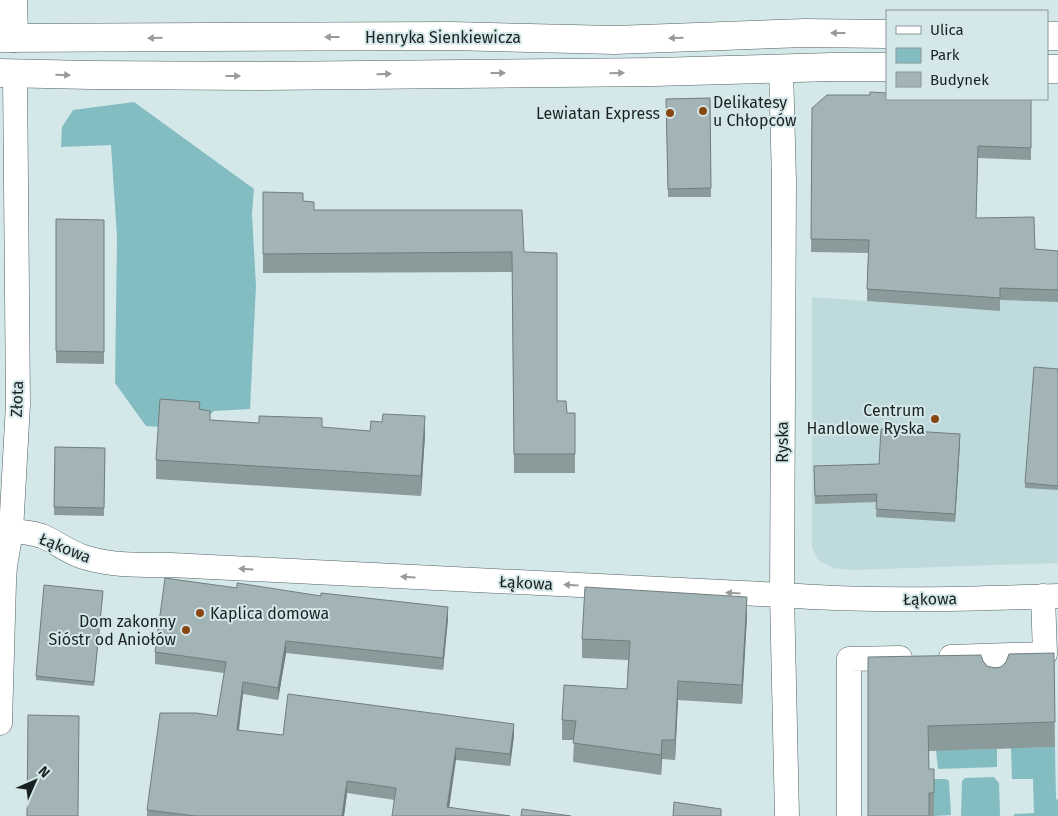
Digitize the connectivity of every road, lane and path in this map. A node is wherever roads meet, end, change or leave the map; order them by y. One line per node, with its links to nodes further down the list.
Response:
1 (14, 0): 5 (main road)
2 (886, 34): 3 (main road, Henryka Sienkiewicza, one-way to 3)
3 (451, 36): 4 (main road, Henryka Sienkiewicza, one-way to 4); 9 (main road)
4 (203, 37): 5 (main road, Henryka Sienkiewicza, one-way to 5); 10 (main road)
5 (7, 38): 8 (main road)
6 (886, 67): 7 (main road)
7 (781, 68): 9 (main road, one-way to 7); 12 (street, Ryska)
8 (7, 73): 10 (main road, one-way to 10); 11 (street, Złota)
9 (449, 73): 10 (main road, one-way to 9)
10 (201, 76)
11 (6, 532): 12 (street, Łąkowa, one-way to 11); 17 (street, Złota)
12 (782, 595): 13 (street, Łąkowa); 18 (street, Ryska)
13 (1051, 596): 14 (street)
14 (1051, 654): 15 (street)
15 (996, 656): 16 (street); 19 (street)
16 (995, 679)
17 (0, 723)
18 (787, 816)
19 (849, 816)

